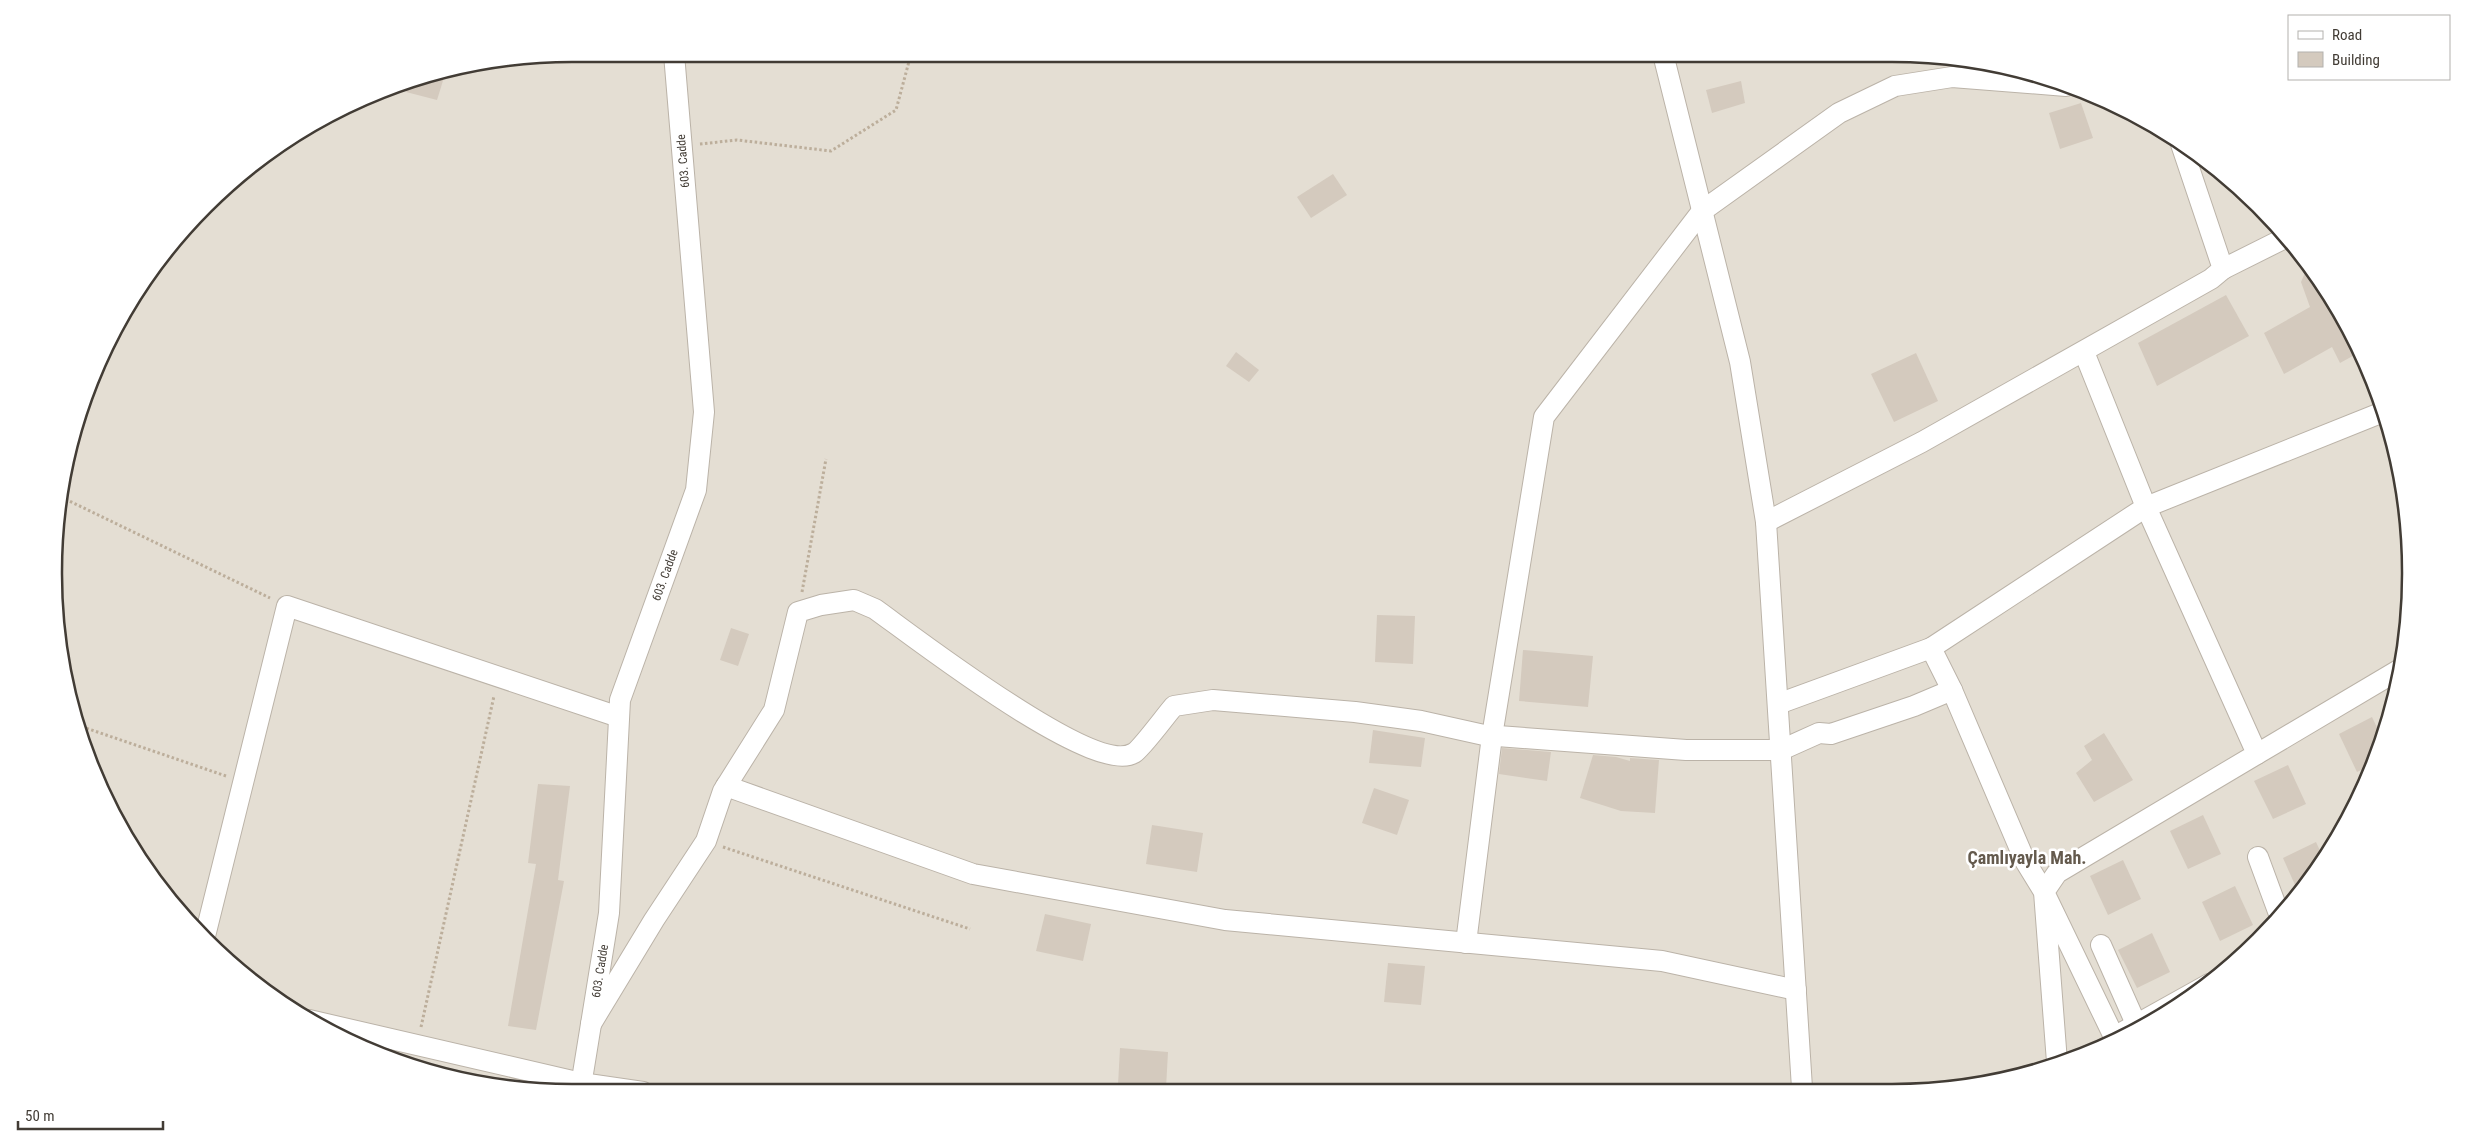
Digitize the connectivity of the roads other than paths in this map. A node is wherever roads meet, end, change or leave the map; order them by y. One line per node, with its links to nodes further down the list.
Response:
1 (675, 62): 16 (street, 603. Cadde)
2 (1665, 62): 5 (street)
3 (2035, 84): 5 (street)
4 (2185, 155): 7 (street)
5 (1702, 212): 11 (street); 17 (street)
6 (2280, 241): 7 (street)
7 (2223, 269): 8 (street)
8 (2084, 352): 10 (street); 11 (street)
9 (2377, 415): 10 (street)
10 (2146, 507): 12 (street); 19 (street)
11 (1766, 522): 15 (street)
12 (1931, 648): 14 (street); 15 (street)
13 (2393, 673): 19 (street)
14 (1952, 690): 18 (street); 22 (street)
15 (1778, 704): 18 (street)
16 (619, 717): 24 (street); 29 (street, 603. Cadde)
17 (1492, 736): 18 (street); 20 (street); 25 (street)
18 (1781, 750): 27 (street)
19 (2256, 754): 22 (street)
20 (726, 786): 25 (street); 29 (street)
21 (2258, 857): 23 (street)
22 (2044, 892): 31 (street); 32 (street)
23 (2277, 909)
24 (207, 929)
25 (1466, 943): 27 (street)
26 (2101, 945): 28 (street)
27 (1796, 990): 35 (street)
28 (2135, 1022)
29 (591, 1024): 34 (street, 603. Cadde)
30 (339, 1027): 33 (street)
31 (2112, 1034)
32 (2056, 1056)
33 (563, 1083)
34 (581, 1084)
35 (1802, 1084)

